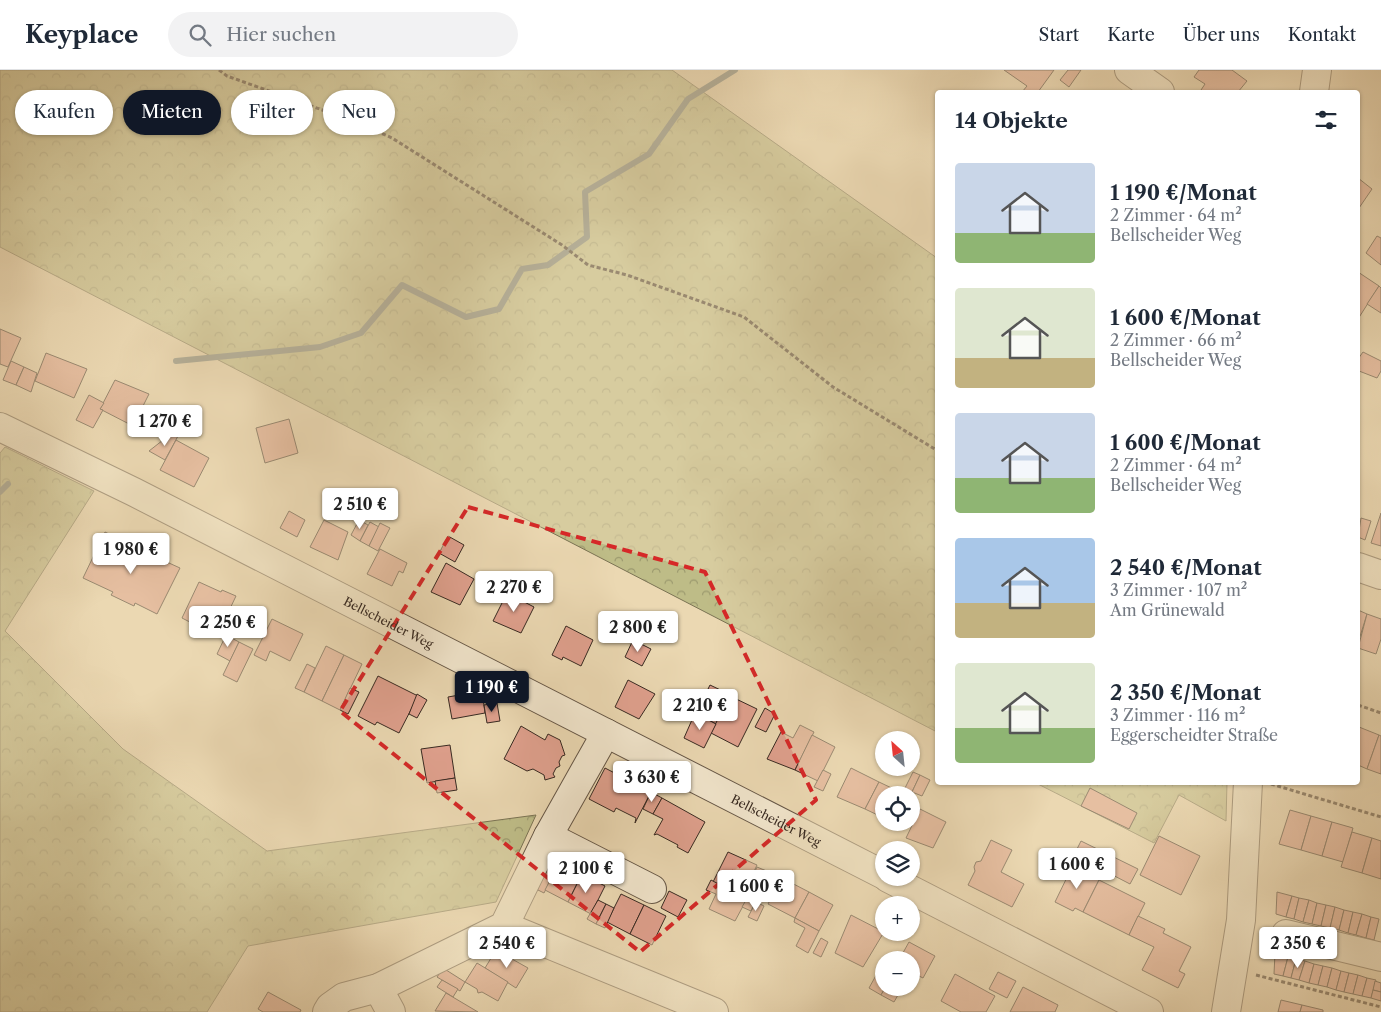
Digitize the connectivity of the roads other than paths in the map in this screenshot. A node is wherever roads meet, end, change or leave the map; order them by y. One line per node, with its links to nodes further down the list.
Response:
1 (1129, 70): 3 (street)
2 (1317, 70): 4 (street)
3 (1157, 90)
4 (1314, 90)
5 (0, 427): 8 (street, Bellscheider Weg)
6 (1360, 568): 7 (street)
7 (1381, 575)
8 (606, 733): 10 (street); 11 (street, Bellscheider Weg)
9 (1248, 785): 23 (street)
10 (548, 836): 13 (street); 14 (street)
11 (875, 871)
12 (902, 886): 18 (street)
13 (652, 889)
14 (504, 926): 17 (street); 21 (street)
15 (1286, 934): 16 (street)
16 (1381, 958)
17 (378, 988): 19 (street); 20 (street)
18 (1109, 1003): 22 (street)
19 (327, 1012)
20 (391, 1012)
21 (714, 1012)
22 (1149, 1012)
23 (1226, 1012)

